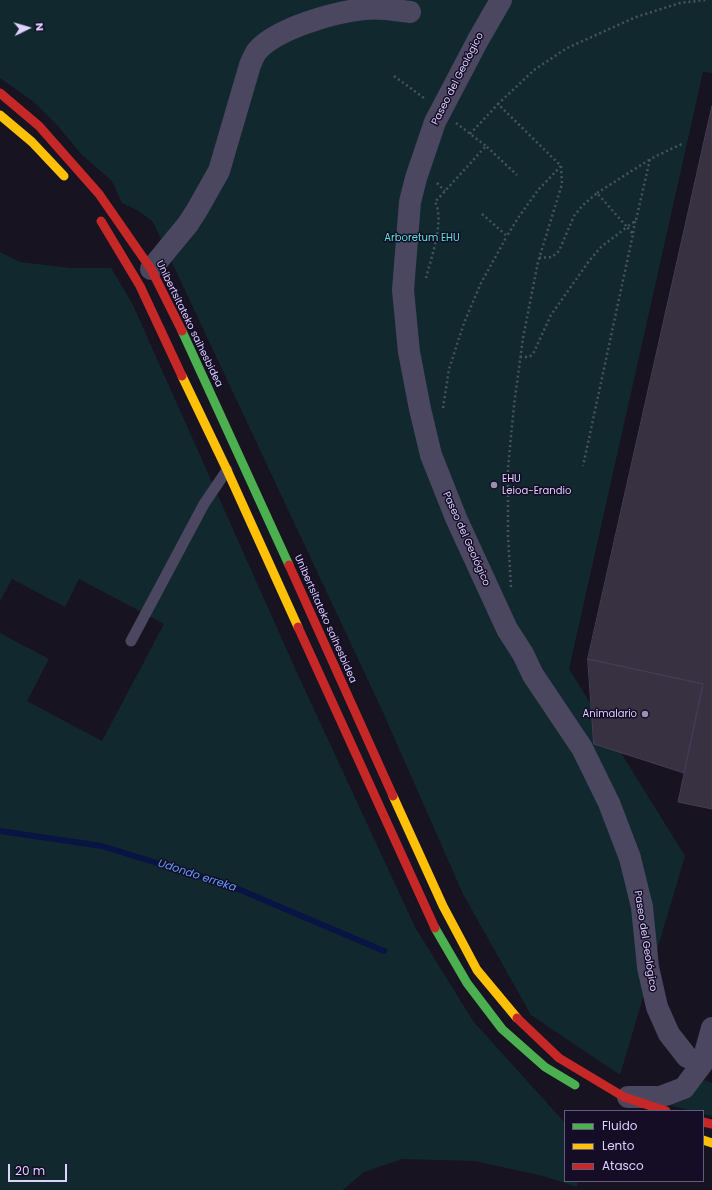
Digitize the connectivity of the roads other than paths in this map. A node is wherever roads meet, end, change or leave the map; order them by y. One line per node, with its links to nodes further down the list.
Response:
1 (501, 0): 11 (street, Paseo del Geológico)
2 (410, 12): 7 (street)
3 (0, 93): 7 (main road, Unibertsitateko saihesbidea)
4 (0, 115): 5 (main road)
5 (69, 182)
6 (94, 211): 8 (main road)
7 (151, 268): 13 (main road, Unibertsitateko saihesbidea)
8 (227, 470): 9 (lane); 12 (main road)
9 (132, 641)
10 (712, 1028): 13 (street)
11 (687, 1057)
12 (582, 1090)
13 (624, 1097): 14 (main road, Unibertsitateko saihesbidea)
14 (663, 1110)

